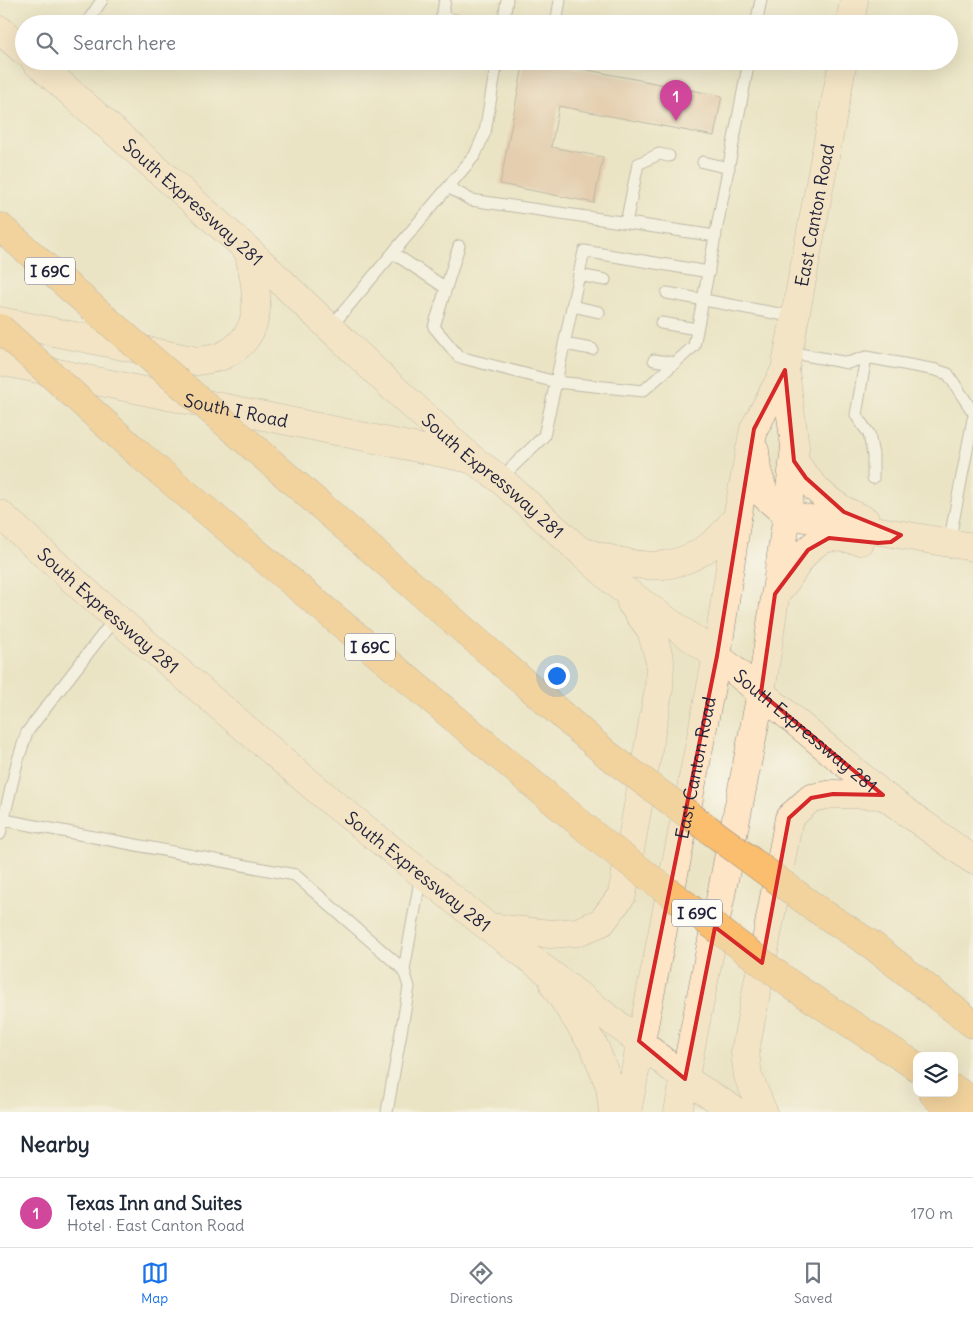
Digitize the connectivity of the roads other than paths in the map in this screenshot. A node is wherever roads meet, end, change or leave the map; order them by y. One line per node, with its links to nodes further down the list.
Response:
1 (102, 0): 7 (lane)
2 (445, 0): 8 (lane)
3 (507, 0): 9 (lane)
4 (560, 0): 10 (lane)
5 (761, 0): 11 (lane)
6 (854, 0): 12 (main road)
7 (92, 15)
8 (442, 15)
9 (504, 15)
10 (558, 15)
11 (758, 15)
12 (852, 15)
13 (0, 30): 14 (main road)
14 (15, 43)
15 (49, 70): 27 (main road, South Expressway 281)
16 (495, 70): 22 (lane)
17 (747, 70): 21 (lane)
18 (841, 70): 37 (main road, East Canton Road)
19 (669, 156): 23 (lane)
20 (702, 162): 21 (lane)
21 (729, 168): 25 (lane)
22 (448, 187): 23 (lane); 28 (lane)
23 (626, 223): 25 (lane)
24 (0, 228): 75 (highway, I 69C, bridge)
25 (716, 236): 29 (lane)
26 (459, 246): 32 (lane)
27 (248, 250): 38 (main road); 41 (main road, South Expressway 281)
28 (393, 253): 32 (lane); 41 (lane)
29 (709, 272): 30 (lane); 34 (lane)
30 (579, 275): 31 (lane); 35 (lane)
31 (605, 280)
32 (446, 288): 50 (lane)
33 (667, 293): 34 (lane)
34 (703, 301): 37 (lane); 42 (lane)
35 (572, 306): 36 (lane); 43 (lane)
36 (599, 312)
37 (795, 317): 48 (main road, East Canton Road)
38 (0, 321)
39 (661, 323): 42 (lane)
40 (0, 328): 81 (highway, I 69C, bridge)
41 (329, 329): 54 (main road, South Expressway 281)
42 (698, 329): 49 (lane)
43 (564, 344): 44 (lane); 50 (lane)
44 (592, 349)
45 (866, 357): 48 (lane); 51 (lane); 56 (lane)
46 (654, 360): 49 (lane)
47 (0, 361): 54 (main road, South I Road)
48 (787, 361): 53 (main road, East Canton Road); 55 (main road, East Canton Road)
49 (675, 363): 50 (lane)
50 (556, 382): 57 (lane)
51 (973, 412)
52 (973, 419): 62 (lane)
53 (754, 429): 59 (main road); 60 (main road, East Canton Road)
54 (472, 459): 57 (main road, South Expressway 281)
55 (794, 460): 59 (main road, East Canton Road); 61 (main road)
56 (873, 478)
57 (500, 480): 63 (main road, South Expressway 281)
58 (0, 514): 66 (main road, South Expressway 281)
59 (787, 515): 61 (main road); 65 (main road, East Canton Road)
60 (737, 518): 63 (main road); 67 (main road, East Canton Road)
61 (901, 535): 62 (main road); 65 (main road)
62 (961, 545)
63 (579, 550): 64 (main road, South Expressway 281)
64 (620, 587): 67 (main road, South Expressway 281); 74 (main road)
65 (775, 594): 68 (main road, East Canton Road)
66 (116, 617): 70 (lane); 73 (main road, South Expressway 281)
67 (717, 656): 68 (main road, South Expressway 281); 80 (main road, East Canton Road)
68 (761, 693): 69 (main road, South Expressway 281); 84 (main road, East Canton Road)
69 (883, 794): 72 (main road, South Expressway 281); 93 (main road)
70 (4, 820): 71 (lane); 77 (lane)
71 (0, 834)
72 (973, 860)
73 (421, 873): 74 (main road, South Expressway 281); 77 (lane)
74 (488, 926): 76 (main road, South Expressway 281)
75 (872, 945): 78 (highway); 79 (highway, I 69C)
76 (542, 967): 80 (main road, South Expressway 281); 89 (main road)
77 (404, 970): 88 (lane)
78 (973, 1001)
79 (973, 1024)
80 (640, 1041): 84 (main road, South Expressway 281); 90 (main road, East Canton Road)
81 (894, 1053): 82 (highway, I 69C); 83 (highway)
82 (913, 1065)
83 (913, 1073)
84 (685, 1079): 91 (main road, East Canton Road); 92 (main road, South Expressway 281)
85 (958, 1092): 87 (highway)
86 (937, 1097): 94 (highway)
87 (973, 1101)
88 (387, 1112)
89 (613, 1112)
90 (627, 1112)
91 (678, 1112)
92 (737, 1112)
93 (763, 1112)
94 (951, 1112)

